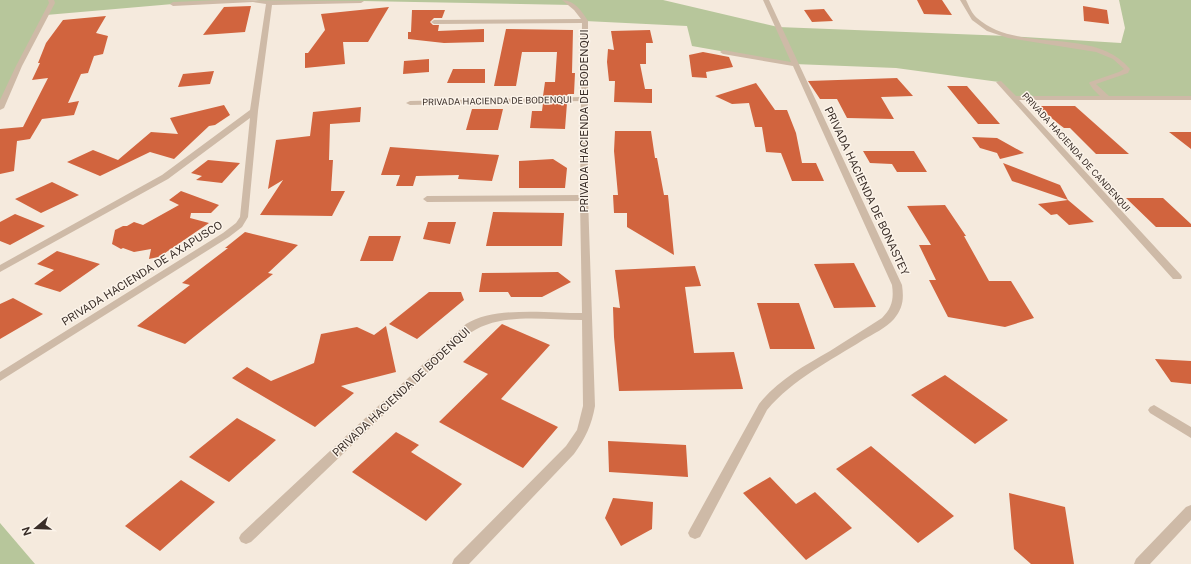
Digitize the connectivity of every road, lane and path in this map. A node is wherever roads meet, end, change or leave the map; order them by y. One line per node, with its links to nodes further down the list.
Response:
1 (51, 0): 19 (street)
2 (254, 0): 7 (street); 8 (street)
3 (565, 0): 9 (street, PRIVADA HACIENDA DE BODENQUI)
4 (766, 0): 12 (street, PRIVADA HACIENDA DE BONASTEY)
5 (963, 0): 15 (street)
6 (361, 1): 7 (street)
7 (269, 3): 20 (street, PRIVADA HACIENDA DE AXAPUSCO)
8 (174, 4)
9 (584, 21): 10 (street, PRIVADA HACIENDA DE BODENQUI); 17 (street, PRIVADA HACIENDA DE BODENQUI)
10 (434, 22)
11 (723, 52): 12 (street)
12 (794, 64): 30 (street, PRIVADA HACIENDA DE BONASTEY)
13 (999, 82): 14 (street)
14 (1013, 98): 15 (street, PRIVADA HACIENDA DE CANDENQUI); 24 (street, PRIVADA HACIENDA DE CANDENQUI)
15 (1107, 98): 16 (street)
16 (1191, 98)
17 (584, 99): 18 (street, PRIVADA HACIENDA DE BODENQUI); 21 (street, PRIVADA HACIENDA DE BODENQUI)
18 (410, 103)
19 (0, 108)
20 (254, 111): 23 (street); 26 (street, PRIVADA HACIENDA DE AXAPUSCO)
21 (584, 198): 22 (street, PRIVADA HACIENDA DE BODENQUI); 25 (street, PRIVADA HACIENDA DE BODENQUI)
22 (427, 199)
23 (0, 269)
24 (1177, 278)
25 (587, 316): 31 (street, PRIVADA HACIENDA DE BODENQUI); 32 (street, PRIVADA HACIENDA DE BODENQUI)
26 (0, 377)
27 (1154, 410): 28 (street)
28 (1191, 433)
29 (1191, 511): 33 (street)
30 (695, 532)
31 (246, 538)
32 (459, 564)
33 (1141, 564)

